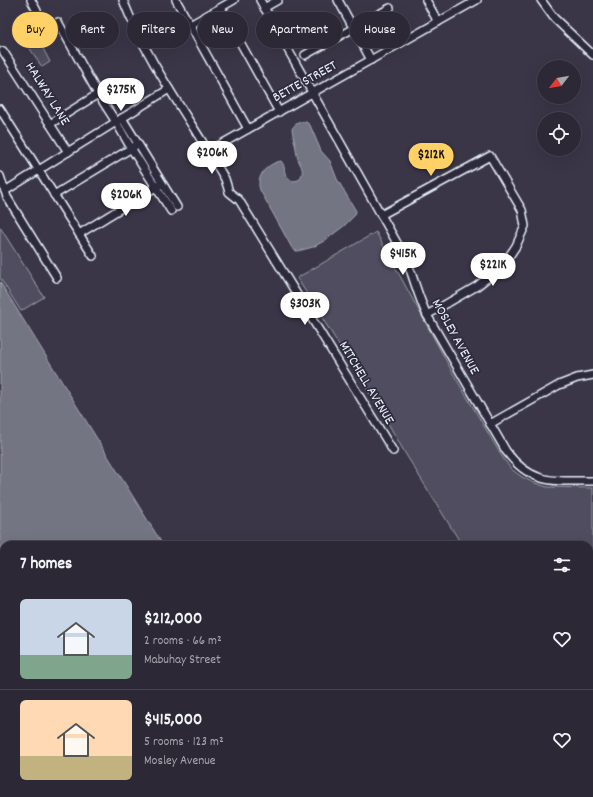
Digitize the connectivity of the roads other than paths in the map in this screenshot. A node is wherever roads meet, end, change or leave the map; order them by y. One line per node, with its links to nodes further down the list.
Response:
1 (31, 0): 14 (street)
2 (123, 0): 27 (street, MITCHELL AVENUE)
3 (176, 0): 15 (street)
4 (234, 0): 11 (street)
5 (260, 0): 12 (street, MOSLEY AVENUE)
6 (278, 0): 12 (street)
7 (338, 0): 18 (street)
8 (426, 0): 19 (street)
9 (477, 0): 19 (street, BETTE STREET)
10 (541, 0): 25 (street)
11 (221, 8): 20 (street); 31 (street)
12 (264, 8): 28 (street, MOSLEY AVENUE)
13 (390, 8): 16 (street)
14 (37, 11)
15 (183, 12)
16 (383, 12)
17 (58, 22): 29 (street)
18 (350, 22)
19 (438, 22): 26 (street, BETTE STREET)
20 (190, 25): 34 (street)
21 (350, 30): 24 (street)
22 (364, 48): 26 (street)
23 (3, 51): 33 (street, HALWAY LANE)
24 (305, 55)
25 (593, 55)
26 (371, 60): 28 (street, BETTE STREET)
27 (169, 89): 32 (street); 36 (street, MITCHELL AVENUE)
28 (312, 93): 31 (street, BETTE STREET); 44 (street, MOSLEY AVENUE)
29 (98, 94): 32 (street); 33 (street)
30 (0, 109): 38 (street)
31 (279, 112): 34 (street, BETTE STREET)
32 (119, 120): 35 (street); 37 (street)
33 (50, 124): 37 (street, HALWAY LANE)
34 (248, 129): 36 (street, BETTE STREET)
35 (134, 146): 40 (street); 42 (street)
36 (209, 151): 51 (street, MITCHELL AVENUE)
37 (68, 152): 38 (street)
38 (39, 170): 41 (street); 42 (street)
39 (0, 176): 41 (street)
40 (159, 185): 43 (street); 45 (street)
41 (5, 191): 47 (street)
42 (54, 195): 45 (street)
43 (174, 209)
44 (381, 215): 48 (street, MOSLEY AVENUE); 48 (street)
45 (79, 234): 46 (street)
46 (93, 256)
47 (57, 278)
48 (427, 315): 50 (street, MOSLEY AVENUE)
49 (593, 375): 50 (street)
50 (490, 424): 52 (street, MOSLEY AVENUE)
51 (392, 451)
52 (593, 481)

